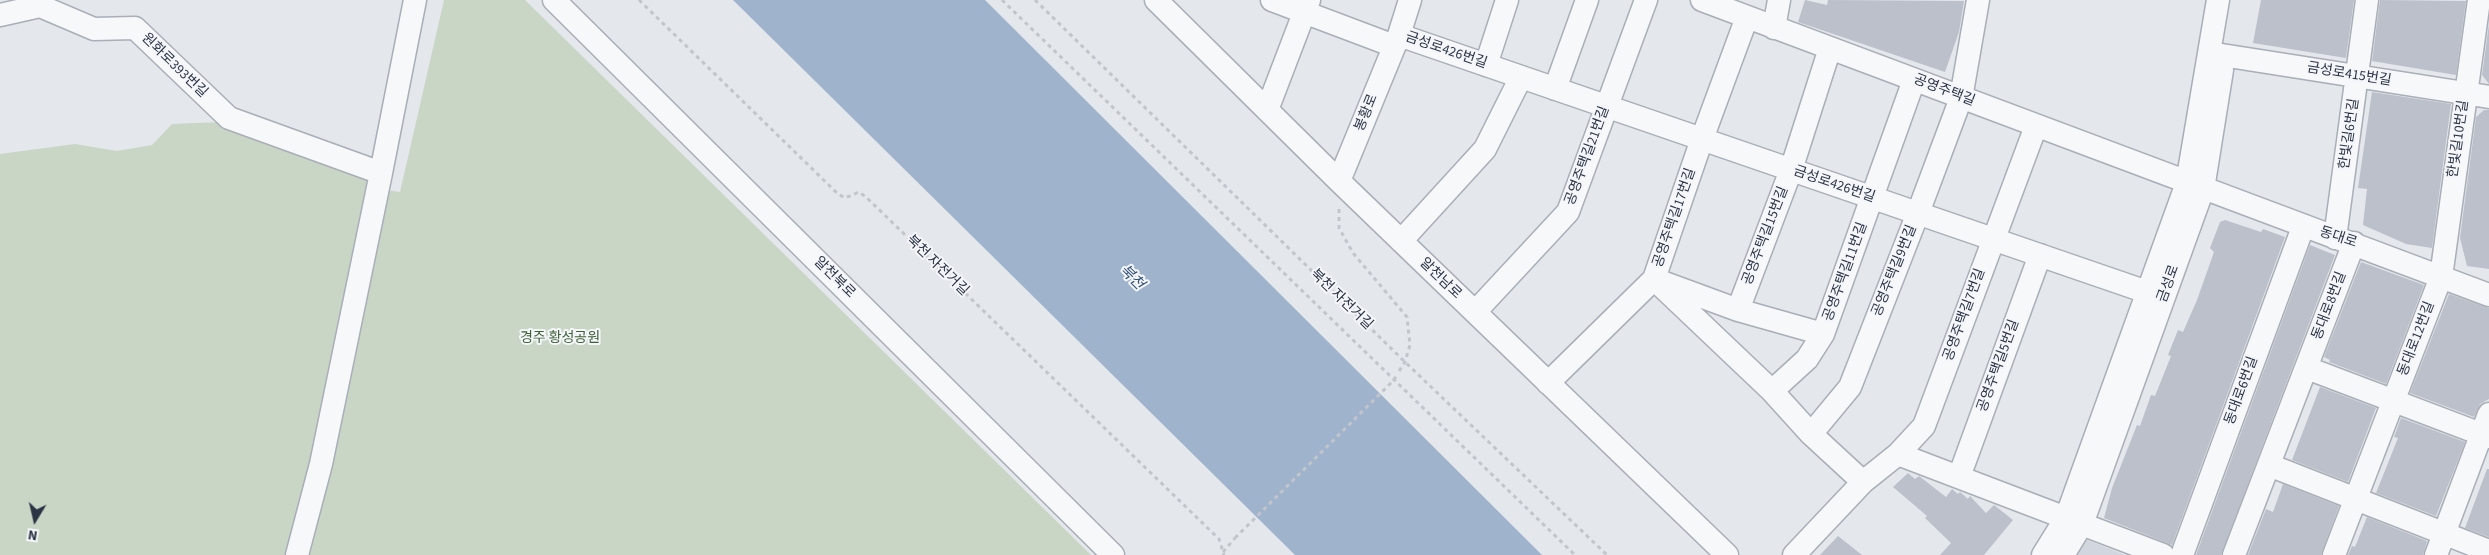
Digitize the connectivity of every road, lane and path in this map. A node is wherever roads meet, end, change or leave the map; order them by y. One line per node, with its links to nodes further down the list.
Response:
1 (415, 0): 39 (street)
2 (554, 0): 74 (street, 알천북로)
3 (639, 0): 72 (path, 북천 자전거길)
4 (1002, 0): 58 (path)
5 (1035, 0): 56 (path, 북천 자전거길)
6 (1156, 0): 35 (street, 알천남로)
7 (1272, 0): 19 (street)
8 (1410, 0): 23 (street, 봉황로)
9 (1507, 0): 26 (street)
10 (1588, 0): 30 (street)
11 (1646, 0): 34 (street, 공영주택길21번길)
12 (1702, 0): 21 (street, 공영주택길)
13 (1779, 0): 22 (street)
14 (1978, 0): 33 (street, 공영주택길9번길)
15 (2218, 0): 25 (street, 금성로)
16 (2233, 0): 25 (street, 금성로)
17 (2367, 0): 28 (street, 한빛길6번길)
18 (2478, 0): 31 (street, 한빛길10번길)
19 (1306, 6): 23 (street); 35 (street)
20 (0, 15): 39 (street, 원화로393번길)
21 (1747, 17): 22 (street, 공영주택길); 37 (street, 공영주택길17번길)
22 (1774, 28): 24 (street, 공영주택길)
23 (1397, 41): 26 (street, 금성로426번길); 40 (street, 봉황로)
24 (1830, 48): 29 (street, 공영주택길); 38 (street, 공영주택길15번길)
25 (2217, 54): 28 (street, 금성로415번길); 41 (street, 금성로)
26 (1486, 65): 27 (street, 금성로426번길)
27 (1521, 77): 30 (street, 금성로426번길); 47 (street)
28 (2357, 77): 31 (street, 금성로415번길); 46 (street, 한빛길6번길)
29 (1914, 80): 33 (street, 공영주택길); 42 (street, 공영주택길11번길)
30 (1555, 89): 34 (street, 금성로426번길)
31 (2465, 93): 32 (street, 금성로415번길); 49 (street, 한빛길10번길)
32 (2489, 97)
33 (1961, 98): 36 (street, 공영주택길); 43 (street, 공영주택길9번길)
34 (1606, 106): 37 (street, 금성로426번길); 54 (street, 공영주택길21번길)
35 (1267, 110): 40 (street, 알천남로)
36 (2036, 126): 41 (street, 공영주택길); 45 (street, 공영주택길7번길)
37 (1702, 139): 38 (street, 금성로426번길); 50 (street, 공영주택길17번길)
38 (1791, 170): 42 (street, 금성로426번길); 53 (street, 공영주택길15번길)
39 (381, 173): 73 (street)
40 (1339, 181): 47 (street, 알천남로); 56 (path)
41 (2195, 186): 44 (street, 동대로); 51 (street, 금성로); 69 (street, 금성로)
42 (1873, 198): 43 (street, 금성로426번길); 55 (street, 공영주택길11번길)
43 (1918, 213): 45 (street, 금성로426번길); 63 (street, 공영주택길9번길)
44 (2303, 227): 46 (street, 동대로); 82 (street, 동대로6번길)
45 (1993, 239): 48 (street, 금성로426번길); 64 (street, 공영주택길7번길)
46 (2345, 240): 49 (street, 동대로); 57 (street, 동대로8번길)
47 (1401, 241): 54 (street, 알천남로)
48 (2040, 255): 51 (street, 금성로426번길); 66 (street, 공영주택길5번길)
49 (2441, 278): 52 (street, 동대로); 61 (street, 동대로12번길)
50 (1654, 279): 53 (street); 59 (street, 공영주택길17번길); 60 (street)
51 (2147, 292): 69 (street, 금성로)
52 (2489, 295)
53 (1738, 310): 55 (street)
54 (1475, 312): 59 (street, 알천남로)
55 (1823, 334): 60 (street, 공영주택길11번길)
56 (1405, 362): 58 (path, bridge); 76 (path, 북천 자전거길)
57 (2307, 368): 61 (street); 65 (street, 동대로8번길)
58 (1394, 380): 72 (path, bridge); 75 (path)
59 (1548, 383): 77 (street, 알천남로)
60 (1772, 392): 63 (street)
61 (2394, 401): 62 (street); 68 (street, 동대로12번길)
62 (2486, 428): 70 (street)
63 (1811, 434): 67 (street)
64 (1898, 454): 66 (street); 67 (street, 공영주택길7번길)
65 (2269, 466): 68 (street); 83 (street, 동대로8번길)
66 (1959, 476): 69 (street)
67 (1863, 482): 78 (street, 공영주택길7번길)
68 (2356, 499): 70 (street); 84 (street, 동대로12번길)
69 (2074, 521): 79 (street, 금성로); 80 (street, 금성로); 81 (street)
70 (2444, 534): 71 (street); 85 (street)
71 (2489, 551)
72 (1224, 554)
73 (297, 555)
74 (1113, 555)
75 (1575, 555)
76 (1607, 555)
77 (1727, 555)
78 (1794, 555)
79 (2043, 555)
80 (2063, 555)
81 (2163, 555)
82 (2182, 555)
83 (2234, 555)
84 (2334, 555)
85 (2436, 555)

